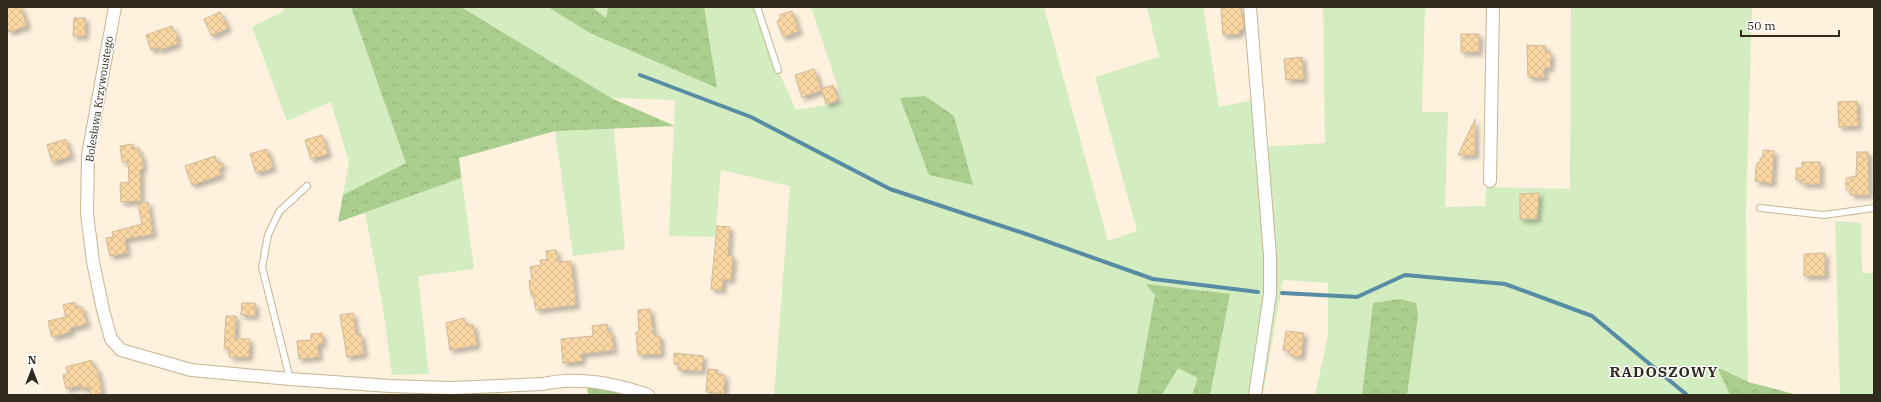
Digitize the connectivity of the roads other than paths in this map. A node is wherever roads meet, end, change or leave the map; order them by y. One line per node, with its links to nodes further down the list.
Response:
1 (115, 7): 10 (street, Bolesława Krzywoustego)
2 (757, 7): 5 (lane)
3 (1250, 7): 13 (street)
4 (1493, 7): 6 (street)
5 (778, 70)
6 (1490, 181)
7 (307, 186): 10 (lane)
8 (1760, 208): 9 (lane)
9 (1874, 208)
10 (290, 379): 11 (street, Bolesława Krzywoustego)
11 (543, 389): 12 (street, Bolesława Krzywoustego)
12 (648, 395)
13 (1255, 395)

